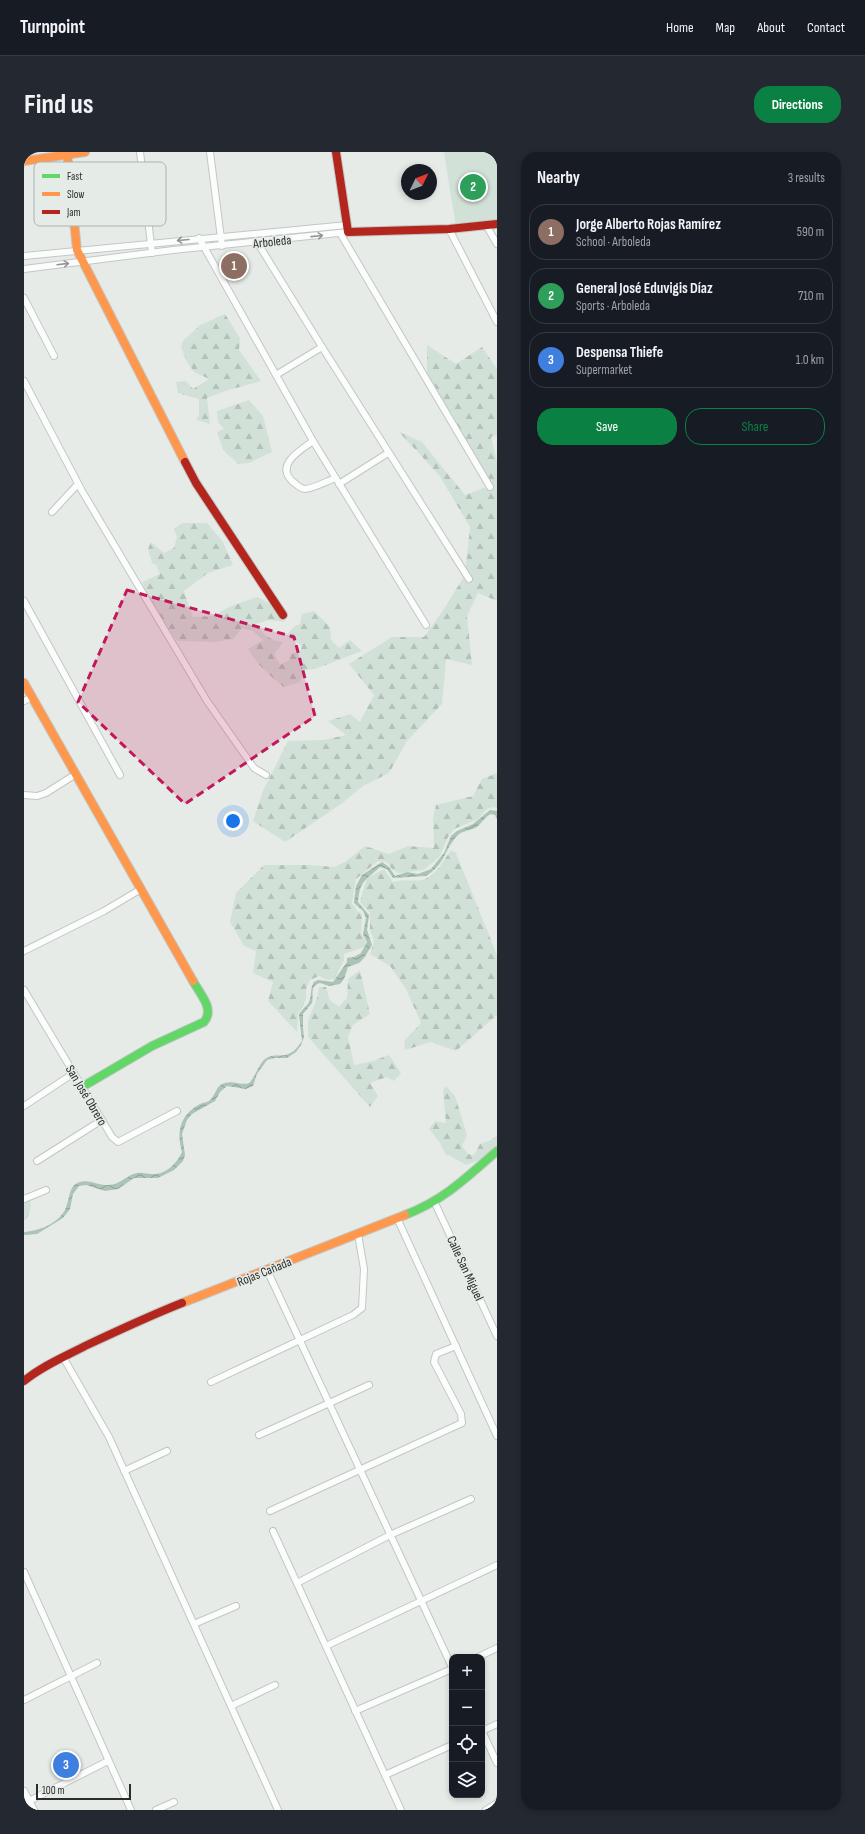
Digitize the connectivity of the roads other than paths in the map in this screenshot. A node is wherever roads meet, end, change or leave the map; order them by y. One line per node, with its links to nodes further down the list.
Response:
1 (85, 152): 5 (street)
2 (140, 152): 7 (street)
3 (210, 152): 14 (street)
4 (336, 152): 13 (street)
5 (67, 153): 6 (street)
6 (24, 160)
7 (141, 162)
8 (497, 224): 11 (street, Arboleda)
9 (75, 226): 21 (street)
10 (148, 226): 17 (street)
11 (486, 226): 12 (street, Arboleda); 18 (street)
12 (449, 229): 13 (street, Arboleda); 27 (street)
13 (345, 230): 14 (street, Arboleda); 16 (street, Arboleda, one-way to 13); 37 (street)
14 (221, 236): 15 (street, Arboleda); 19 (street)
15 (199, 238): 17 (street, Arboleda, one-way to 17); 20 (street)
16 (257, 242): 19 (street, Arboleda); 28 (street)
17 (150, 243): 21 (street, Arboleda); 22 (street)
18 (497, 244)
19 (222, 246): 20 (street, Arboleda)
20 (204, 247): 22 (street, Arboleda); 30 (street)
21 (77, 250): 23 (street, Arboleda); 24 (street)
22 (152, 253): 24 (street, Arboleda)
23 (24, 256)
24 (82, 261): 25 (street, Arboleda, one-way to 24); 41 (street)
25 (24, 269)
26 (24, 298): 29 (street)
27 (497, 322)
28 (322, 347): 30 (street); 33 (street)
29 (54, 356)
30 (276, 375): 32 (street)
31 (24, 381): 35 (street)
32 (313, 441): 34 (street); 34 (street)
33 (388, 452): 36 (street); 39 (street)
34 (336, 478): 36 (street)
35 (78, 484): 38 (street); 48 (street)
36 (339, 484): 42 (street)
37 (490, 487)
38 (52, 512)
39 (469, 579)
40 (24, 601): 47 (street)
41 (283, 615)
42 (426, 625)
43 (24, 683): 44 (street)
44 (32, 697): 45 (street); 46 (street)
45 (24, 701)
46 (76, 774): 49 (street); 50 (street)
47 (120, 775)
48 (266, 775)
49 (24, 795)
50 (141, 889): 51 (street); 54 (street)
51 (24, 951)
52 (24, 990): 53 (street, San José Obrero)
53 (74, 1073): 54 (street, San José Obrero); 55 (street)
54 (82, 1087): 57 (street, San José Obrero)
55 (24, 1106)
56 (177, 1111): 57 (street, San José Obrero)
57 (102, 1120): 59 (street)
58 (497, 1151): 62 (street, Rojas Cañada)
59 (37, 1162)
60 (46, 1190): 61 (street)
61 (24, 1198)
62 (434, 1201): 63 (street, Rojas Cañada); 66 (street, Calle San Miguel)
63 (397, 1218): 64 (street, Rojas Cañada); 68 (street)
64 (358, 1234): 65 (street, Rojas Cañada); 67 (street)
65 (267, 1270): 67 (street); 69 (street, Rojas Cañada)
66 (497, 1336)
67 (300, 1340): 71 (street); 73 (street)
68 (456, 1346): 75 (street); 77 (street)
69 (63, 1357): 70 (street, Rojas Cañada); 78 (street)
70 (24, 1381)
71 (211, 1382)
72 (369, 1385): 73 (street)
73 (329, 1402): 74 (street); 77 (street)
74 (258, 1435)
75 (497, 1436)
76 (167, 1451): 78 (street)
77 (360, 1470): 80 (street); 82 (street)
78 (124, 1471): 88 (street)
79 (471, 1499): 82 (street)
80 (270, 1511)
81 (273, 1531): 85 (street)
82 (390, 1535): 85 (street); 86 (street)
83 (497, 1565): 86 (street)
84 (24, 1572): 95 (street)
85 (297, 1583): 89 (street)
86 (421, 1601): 89 (street); 92 (street)
87 (236, 1606): 88 (street)
88 (194, 1624): 98 (street)
89 (326, 1646): 99 (street)
90 (497, 1648): 91 (street)
91 (484, 1654)
92 (449, 1662)
93 (97, 1663): 95 (street)
94 (449, 1669): 99 (street)
95 (71, 1676): 97 (street); 102 (street)
96 (275, 1685): 98 (street)
97 (24, 1700)
98 (231, 1706): 112 (street)
99 (356, 1711): 104 (street)
100 (497, 1724): 103 (street)
101 (449, 1746): 104 (street)
102 (108, 1761): 106 (street); 110 (street)
103 (497, 1764)
104 (385, 1775): 113 (street)
105 (24, 1791): 106 (street)
106 (29, 1802): 109 (street)
107 (174, 1802): 111 (street)
108 (497, 1803): 114 (street)
109 (34, 1810)
110 (131, 1810)
111 (156, 1810)
112 (278, 1810)
113 (400, 1810)
114 (486, 1810)

